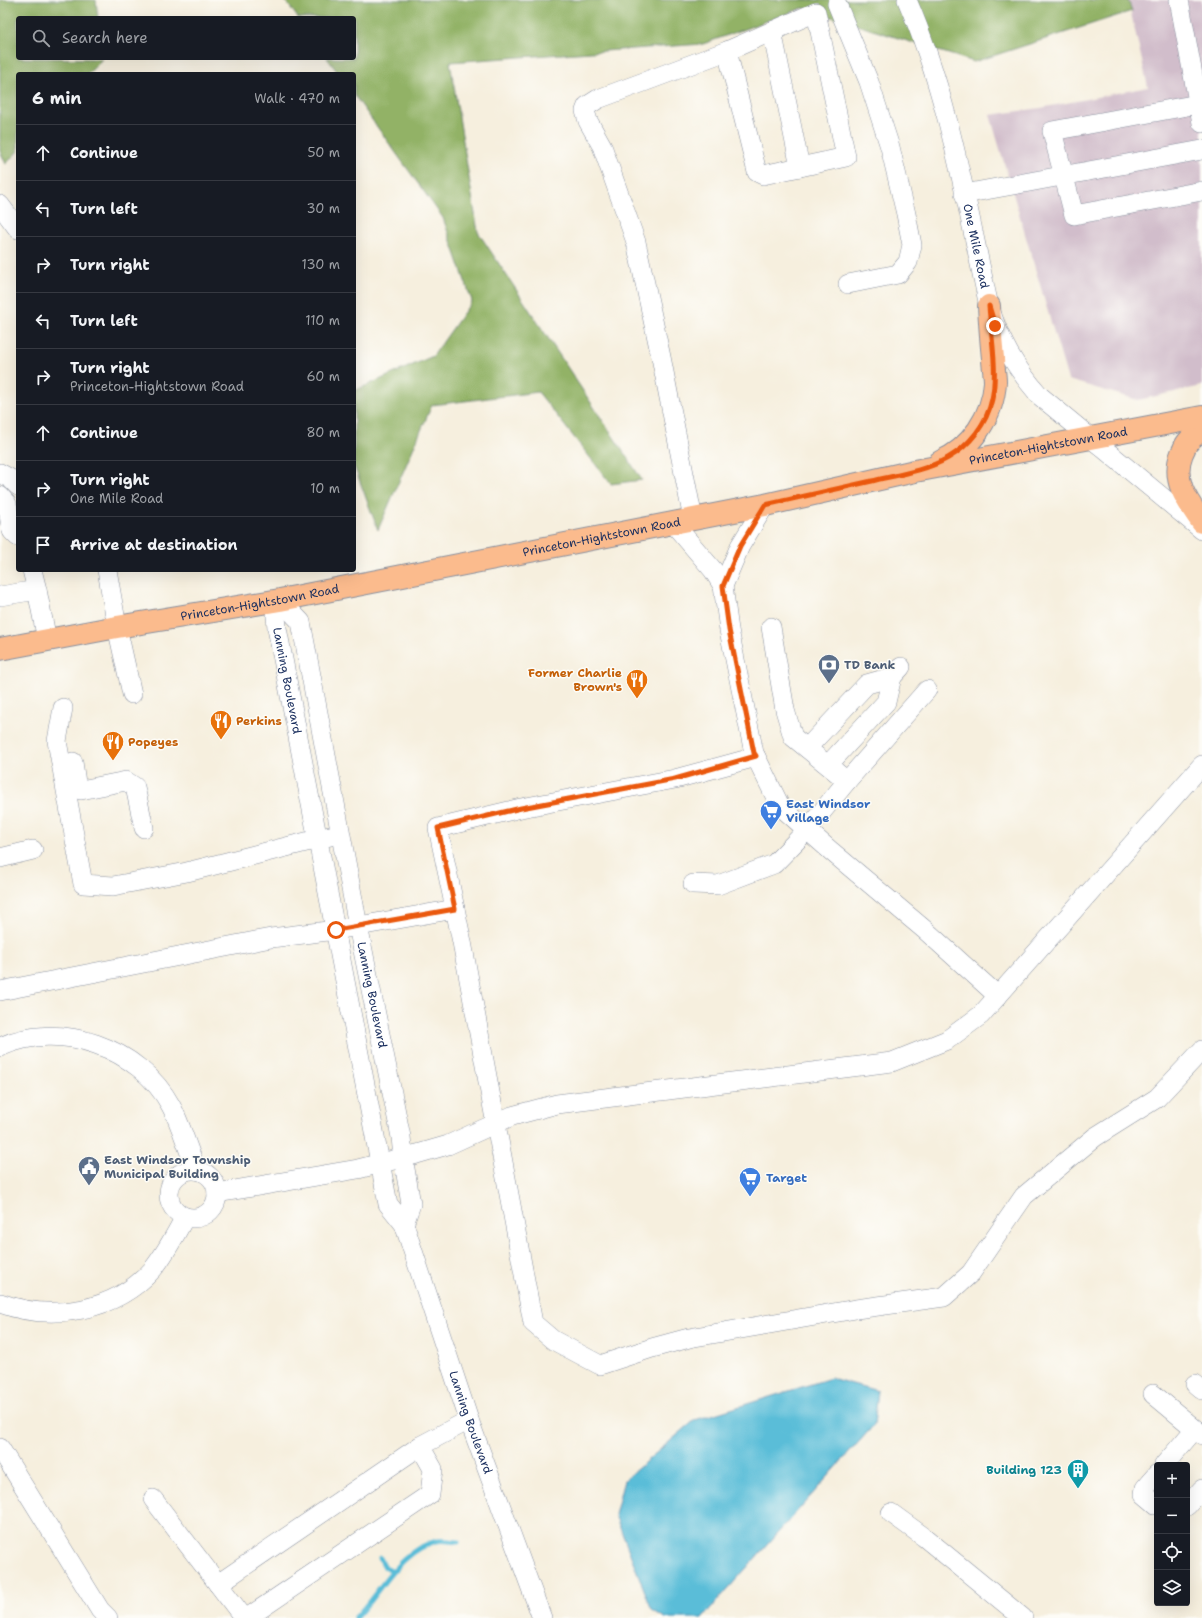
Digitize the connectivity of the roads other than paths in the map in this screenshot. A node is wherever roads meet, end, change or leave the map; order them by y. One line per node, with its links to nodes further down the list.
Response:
1 (907, 0): 13 (street, One Mile Road)
2 (1179, 0): 7 (street)
3 (842, 2): 4 (street); 16 (street)
4 (816, 12): 5 (street); 10 (street)
5 (772, 31): 6 (street); 10 (street)
6 (727, 51): 10 (street); 28 (street)
7 (1198, 104): 8 (street); 11 (street)
8 (1202, 123)
9 (1202, 150): 11 (street)
10 (800, 167)
11 (1062, 175): 12 (street); 13 (street)
12 (1202, 191)
13 (964, 194): 17 (street, One Mile Road)
14 (0, 205): 15 (street)
15 (16, 226)
16 (848, 284)
17 (989, 306): 20 (street, One Mile Road); 21 (main road)
18 (1202, 416): 20 (main road, Princeton-Hightstown Road)
19 (1202, 429): 29 (main road)
20 (1090, 438): 21 (main road, Princeton-Hightstown Road); 30 (street, One Mile Road)
21 (915, 471): 26 (main road, Princeton-Hightstown Road)
22 (0, 473): 23 (street)
23 (16, 484)
24 (0, 486): 27 (street)
25 (0, 496): 31 (street)
26 (765, 505): 28 (main road, Princeton-Hightstown Road); 34 (street)
27 (16, 508)
28 (683, 521): 34 (street); 37 (main road, Princeton-Hightstown Road)
29 (1202, 522)
30 (1202, 530)
31 (16, 535)
32 (32, 572): 35 (street)
33 (107, 572): 38 (street)
34 (723, 586): 44 (street)
35 (37, 590): 36 (street); 40 (street)
36 (0, 596)
37 (280, 600): 38 (main road, Princeton-Hightstown Road); 50 (street, Lanning Boulevard); 51 (street, Lanning Boulevard)
38 (117, 627): 40 (main road, Princeton-Hightstown Road); 43 (street)
39 (771, 627): 45 (street)
40 (47, 640): 41 (main road, Princeton-Hightstown Road)
41 (0, 649)
42 (926, 690): 47 (street)
43 (132, 694)
44 (756, 756): 49 (street); 55 (street)
45 (817, 756): 45 (street); 47 (street)
46 (1202, 765): 59 (street)
47 (847, 781): 49 (street)
48 (144, 828): 51 (street)
49 (807, 830): 54 (street); 59 (street)
50 (341, 833): 51 (street); 56 (street, Lanning Boulevard)
51 (317, 838): 57 (street, Lanning Boulevard)
52 (33, 850): 53 (street)
53 (0, 858)
54 (693, 884)
55 (455, 909): 56 (street); 62 (street)
56 (358, 926): 57 (street); 63 (street, Lanning Boulevard)
57 (336, 930): 58 (street); 64 (street, Lanning Boulevard)
58 (0, 991)
59 (998, 996): 62 (street)
60 (0, 1047): 65 (street)
61 (1202, 1050): 62 (street)
62 (496, 1124): 63 (street)
63 (402, 1157): 64 (street); 68 (street, Lanning Boulevard)
64 (380, 1163): 66 (street); 68 (street, Lanning Boulevard)
65 (197, 1170): 66 (street); 67 (street)
66 (217, 1193): 67 (street)
67 (185, 1217): 69 (street)
68 (404, 1224): 71 (street, Lanning Boulevard)
69 (0, 1303)
70 (1153, 1394): 72 (street)
71 (469, 1420): 73 (street); 85 (street, Lanning Boulevard)
72 (1199, 1432): 75 (street)
73 (420, 1446): 82 (street); 84 (street)
74 (0, 1448): 83 (street)
75 (1167, 1462)
76 (1154, 1478): 79 (street)
77 (1202, 1489): 80 (street)
78 (153, 1499): 82 (street)
79 (1154, 1502)
80 (1190, 1503)
81 (891, 1514): 86 (street)
82 (218, 1584): 84 (street)
83 (108, 1618)
84 (246, 1618)
85 (542, 1618)
86 (1023, 1618)

